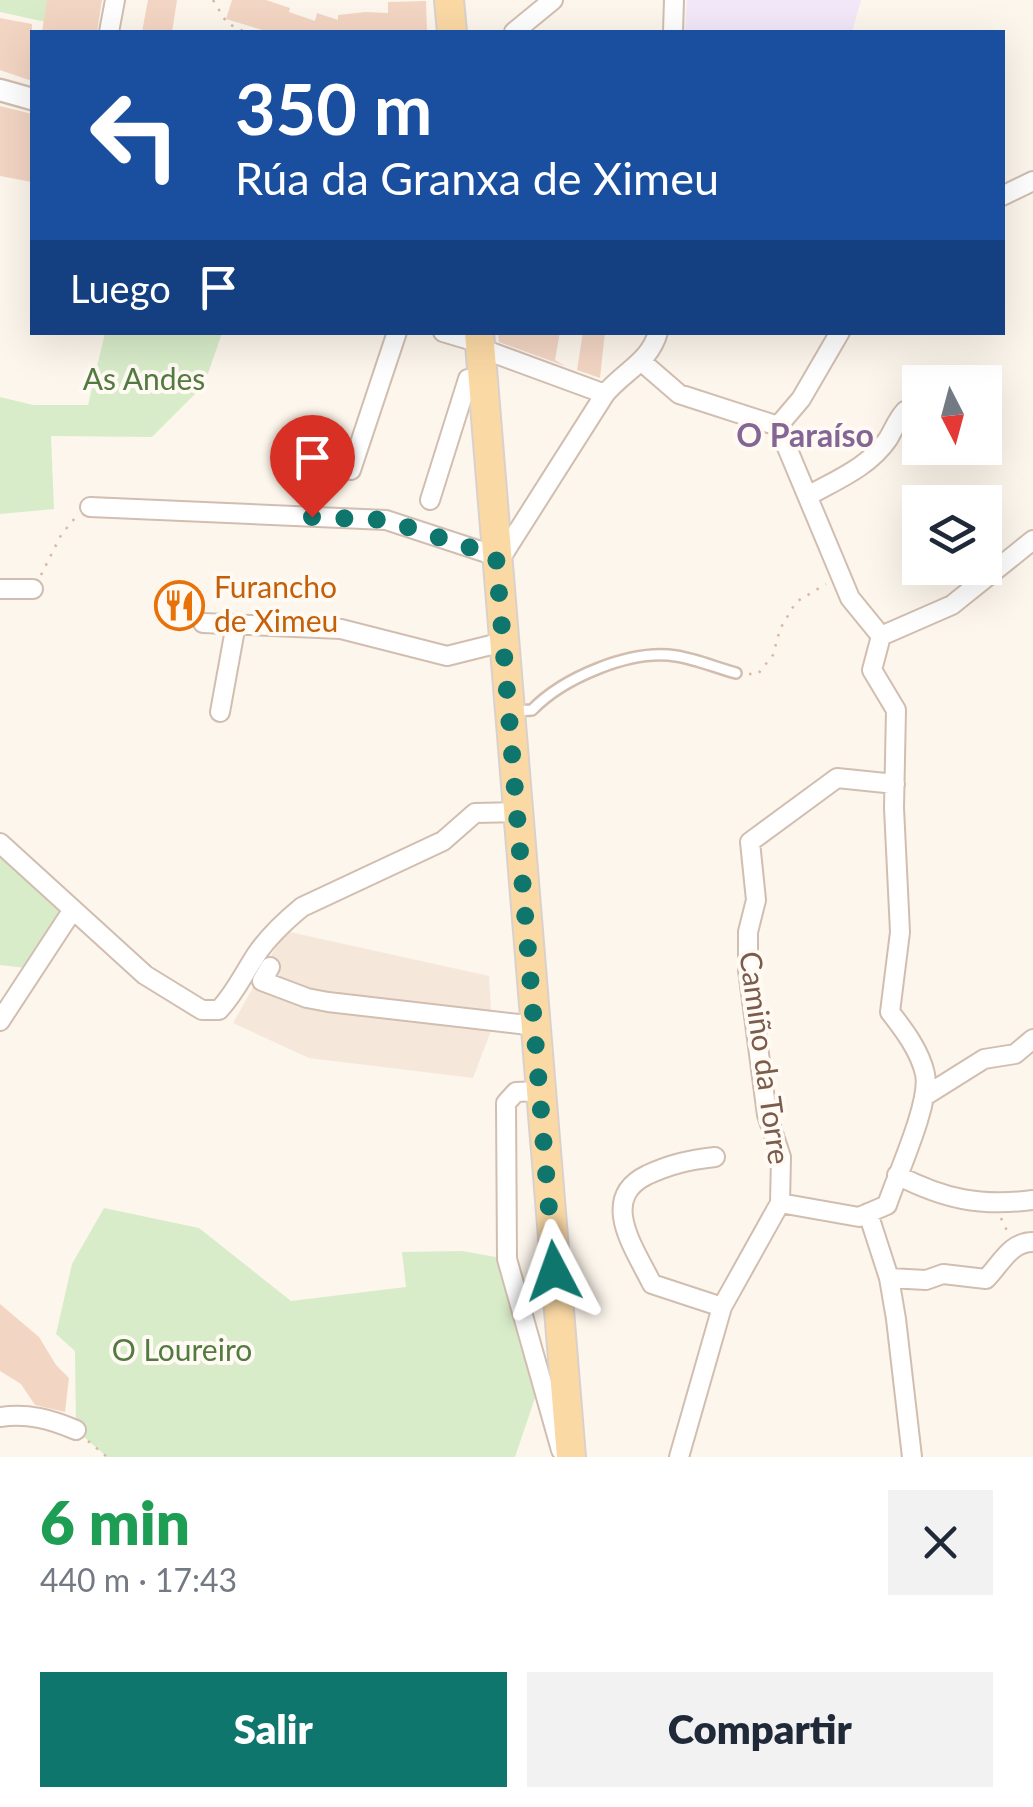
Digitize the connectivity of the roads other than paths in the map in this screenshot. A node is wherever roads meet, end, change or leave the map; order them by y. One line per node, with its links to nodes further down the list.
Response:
1 (116, 0): 5 (street)
2 (449, 0): 6 (main road)
3 (554, 0): 7 (street)
4 (674, 0): 8 (street)
5 (109, 30)
6 (452, 30)
7 (516, 30)
8 (672, 30)
9 (0, 90): 10 (street)
10 (30, 98)
11 (1033, 181): 12 (street)
12 (1005, 195)
13 (396, 335): 22 (street)
14 (657, 335): 17 (street)
15 (838, 335): 21 (street)
16 (479, 341): 18 (main road); 19 (street)
17 (642, 362): 19 (street); 21 (street)
18 (482, 378): 24 (street); 27 (main road)
19 (605, 394): 27 (street)
20 (902, 414): 23 (street)
21 (778, 426): 23 (street)
22 (351, 470)
23 (808, 496): 32 (street)
24 (430, 500)
25 (90, 507): 27 (street)
26 (1033, 540): 32 (street)
27 (496, 560): 33 (main road)
28 (0, 589): 29 (street)
29 (33, 589)
30 (204, 623): 31 (street)
31 (236, 624): 33 (street); 36 (street)
32 (881, 636): 37 (street)
33 (503, 642): 35 (main road)
34 (736, 673): 35 (lane)
35 (508, 711): 38 (main road)
36 (220, 712)
37 (895, 784): 46 (street); 50 (street, Camiño da Torre)
38 (516, 812): 40 (street); 43 (main road)
39 (0, 843): 40 (street)
40 (72, 912): 42 (street)
41 (270, 967): 43 (street)
42 (0, 1021)
43 (536, 1026): 45 (main road)
44 (1033, 1039): 46 (street)
45 (541, 1091): 57 (main road); 57 (street)
46 (925, 1096): 48 (street)
47 (715, 1157): 54 (street)
48 (897, 1175): 49 (street); 51 (street)
49 (1033, 1200)
50 (780, 1203): 51 (street); 54 (street)
51 (868, 1213): 53 (street)
52 (1033, 1242): 53 (street)
53 (889, 1278): 59 (street)
54 (722, 1308): 58 (street)
55 (0, 1418): 56 (street)
56 (76, 1430)
57 (567, 1457)
58 (679, 1457)
59 (912, 1457)

